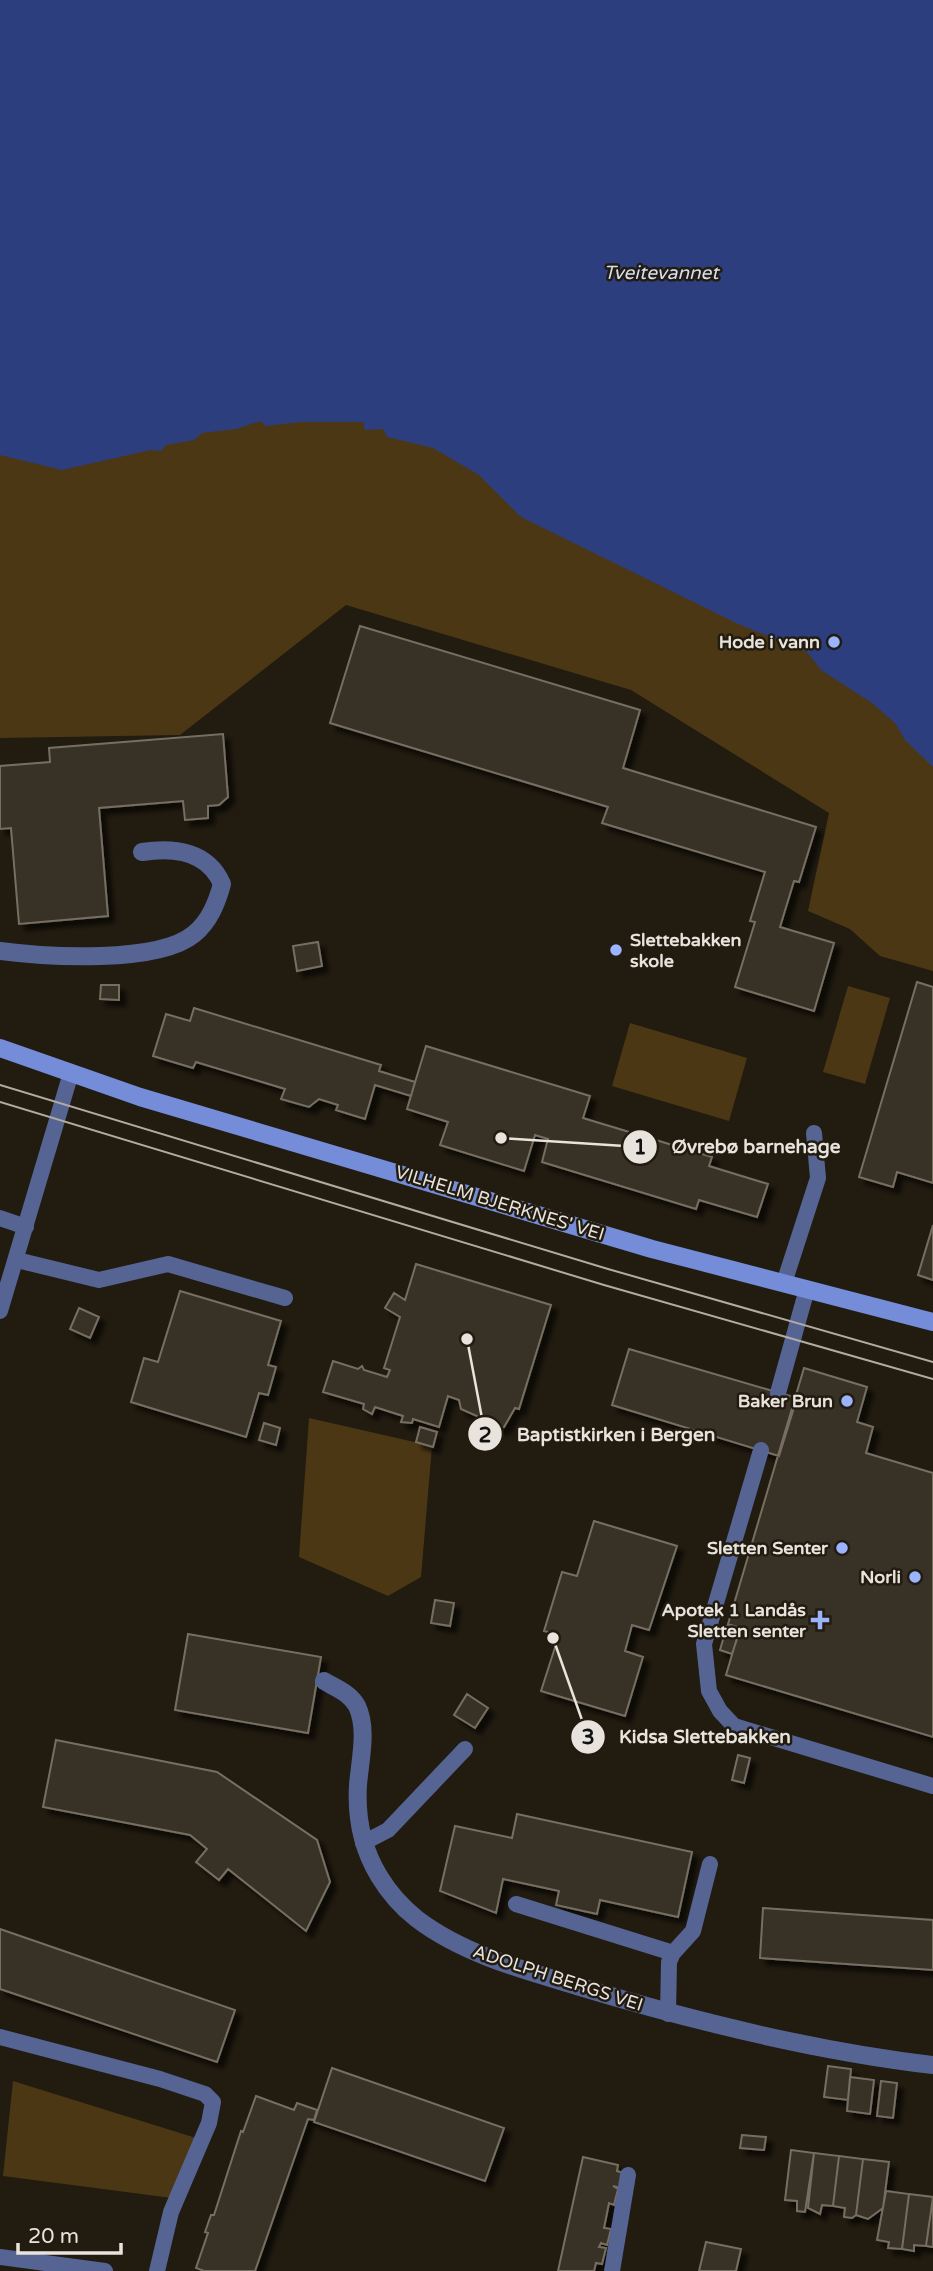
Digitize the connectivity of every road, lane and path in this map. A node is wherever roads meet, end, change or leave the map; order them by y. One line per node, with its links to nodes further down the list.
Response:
1 (142, 852): 2 (street)
2 (0, 951)
3 (0, 1048): 4 (main road, VILHELM BJERKNES' VEI)
4 (71, 1073): 7 (lane); 9 (main road, VILHELM BJERKNES' VEI)
5 (814, 1133): 9 (lane)
6 (0, 1218): 7 (lane)
7 (26, 1227): 8 (lane)
8 (17, 1260): 11 (lane); 12 (lane)
9 (784, 1283): 10 (main road, VILHELM BJERKNES' VEI)
10 (807, 1289): 13 (main road, VILHELM BJERKNES' VEI); 14 (lane)
11 (285, 1298)
12 (0, 1311)
13 (933, 1322)
14 (779, 1389)
15 (761, 1450): 18 (lane)
16 (324, 1681): 19 (street, ADOLPH BERGS VEI)
17 (465, 1749): 19 (lane)
18 (933, 1786)
19 (363, 1843): 23 (street, ADOLPH BERGS VEI)
20 (710, 1864): 22 (lane)
21 (516, 1905): 22 (lane)
22 (673, 1953): 23 (lane)
23 (668, 2014): 25 (street, ADOLPH BERGS VEI)
24 (0, 2037): 29 (lane)
25 (933, 2065)
26 (628, 2175): 30 (lane)
27 (0, 2257): 28 (lane)
28 (105, 2271)
29 (157, 2271)
30 (612, 2271)

